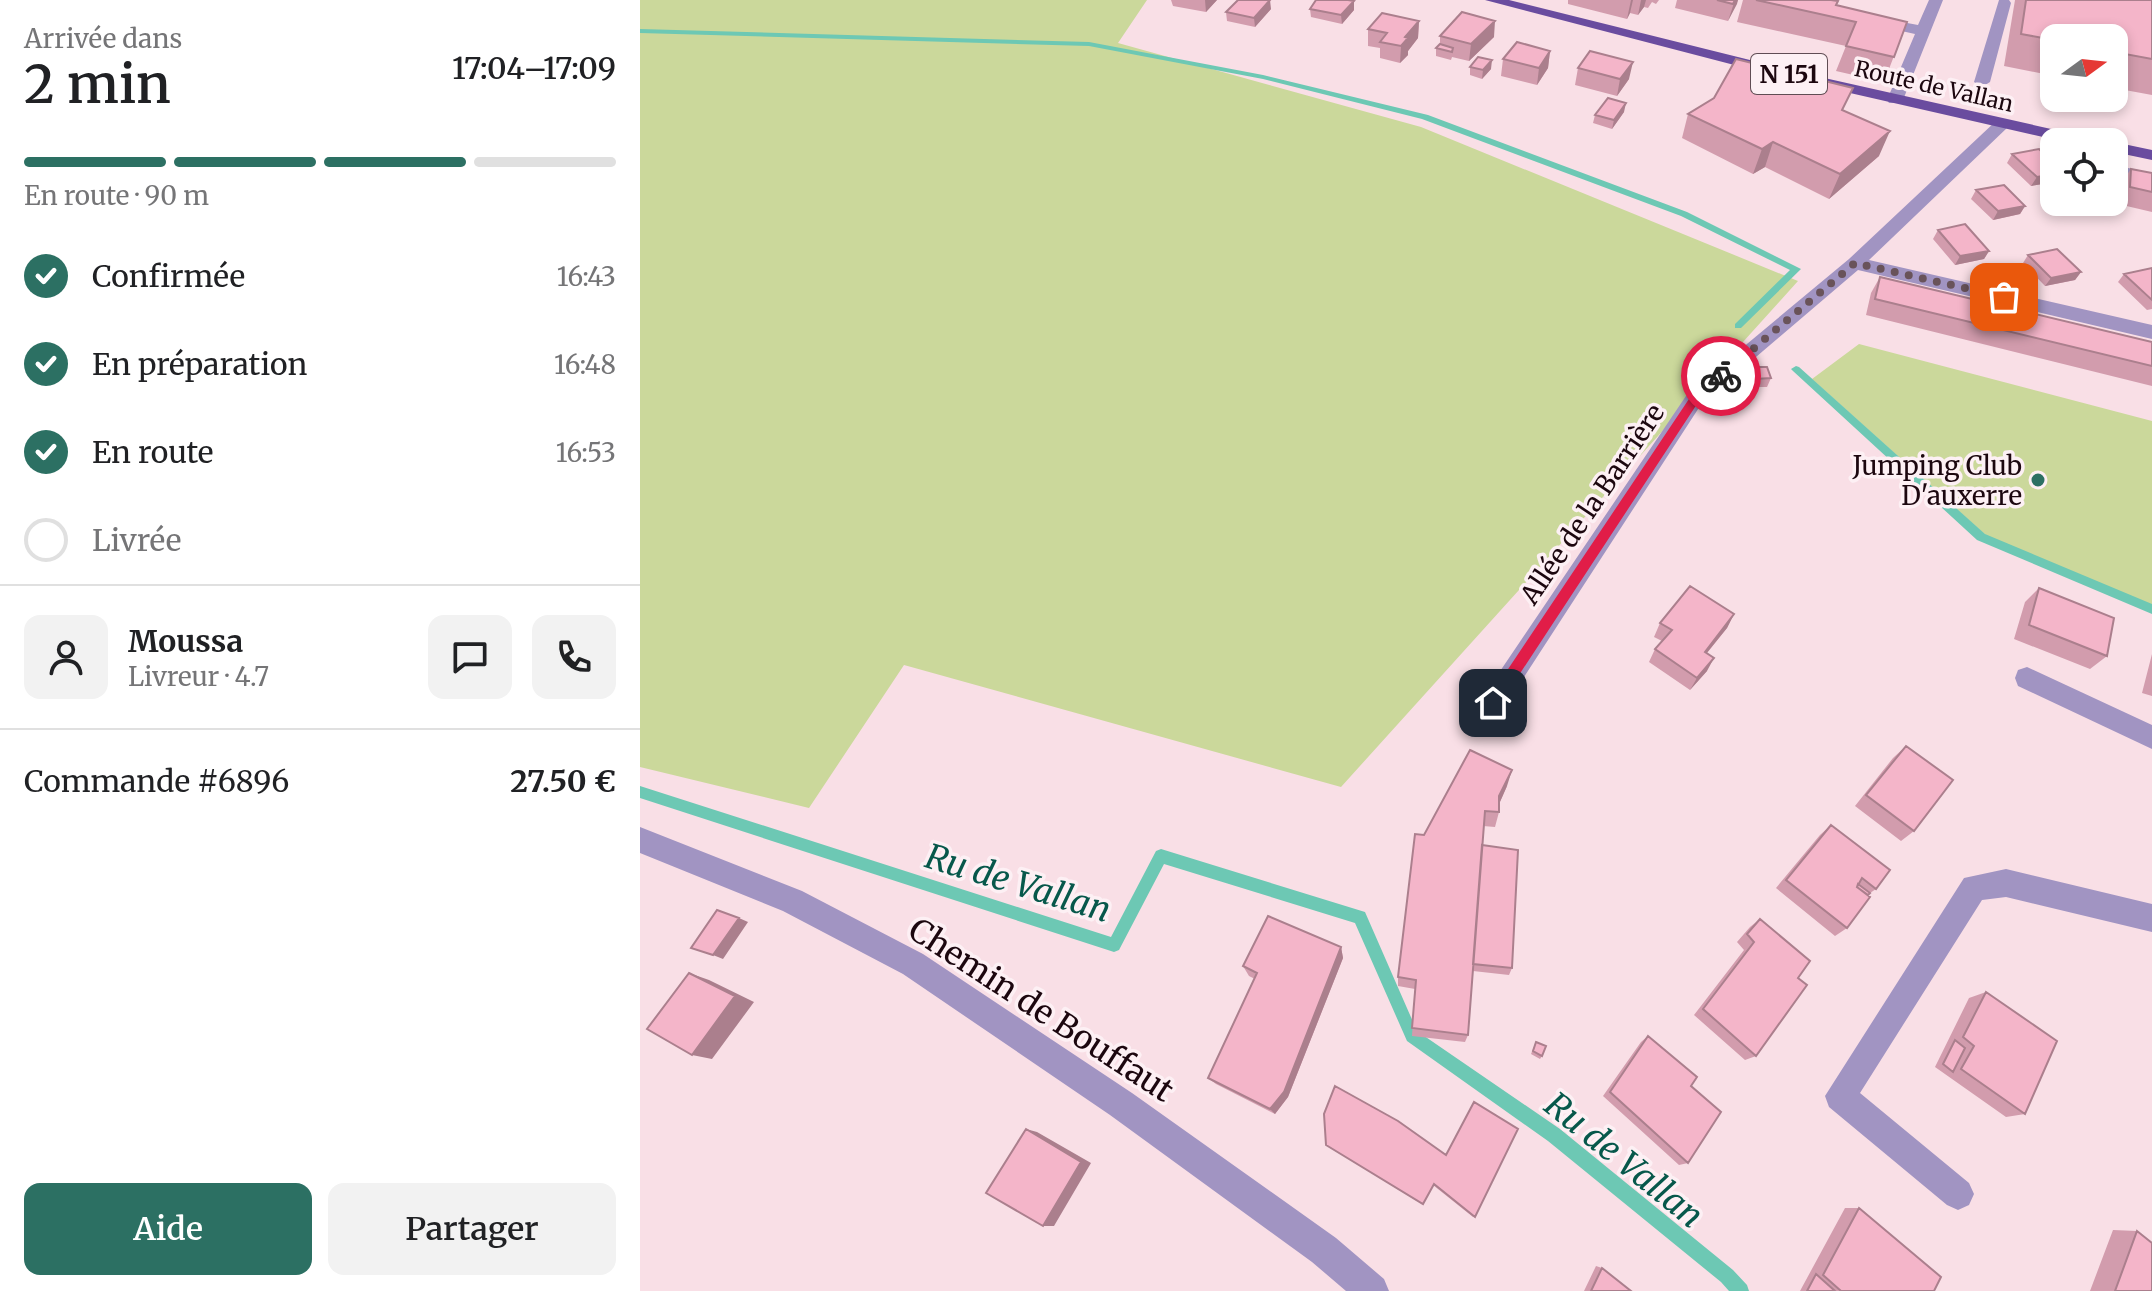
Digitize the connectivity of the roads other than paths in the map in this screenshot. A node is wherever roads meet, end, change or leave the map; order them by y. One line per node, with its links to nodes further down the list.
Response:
1 (1492, 0): 7 (main road, Route de Vallan / N 151)
2 (1936, 0): 5 (street)
3 (2004, 3): 6 (street)
4 (1865, 19): 5 (street)
5 (1924, 31): 7 (street)
6 (1982, 82)
7 (1895, 100): 8 (main road, Route de Vallan / N 151)
8 (2002, 124): 9 (main road, Route de Vallan / N 151); 14 (street, Allée de la Barrière)
9 (2040, 132)
10 (2128, 150): 11 (main road)
11 (2152, 155)
12 (2128, 173): 13 (street)
13 (2152, 178)
14 (1855, 263): 15 (street); 17 (street, Allée de la Barrière)
15 (2152, 332)
16 (2027, 678): 18 (street)
17 (1493, 703)
18 (2152, 737)
19 (640, 840): 22 (street, Chemin de Bouffaut)
20 (2152, 918): 21 (street)
21 (1958, 1194)
22 (1372, 1291)

